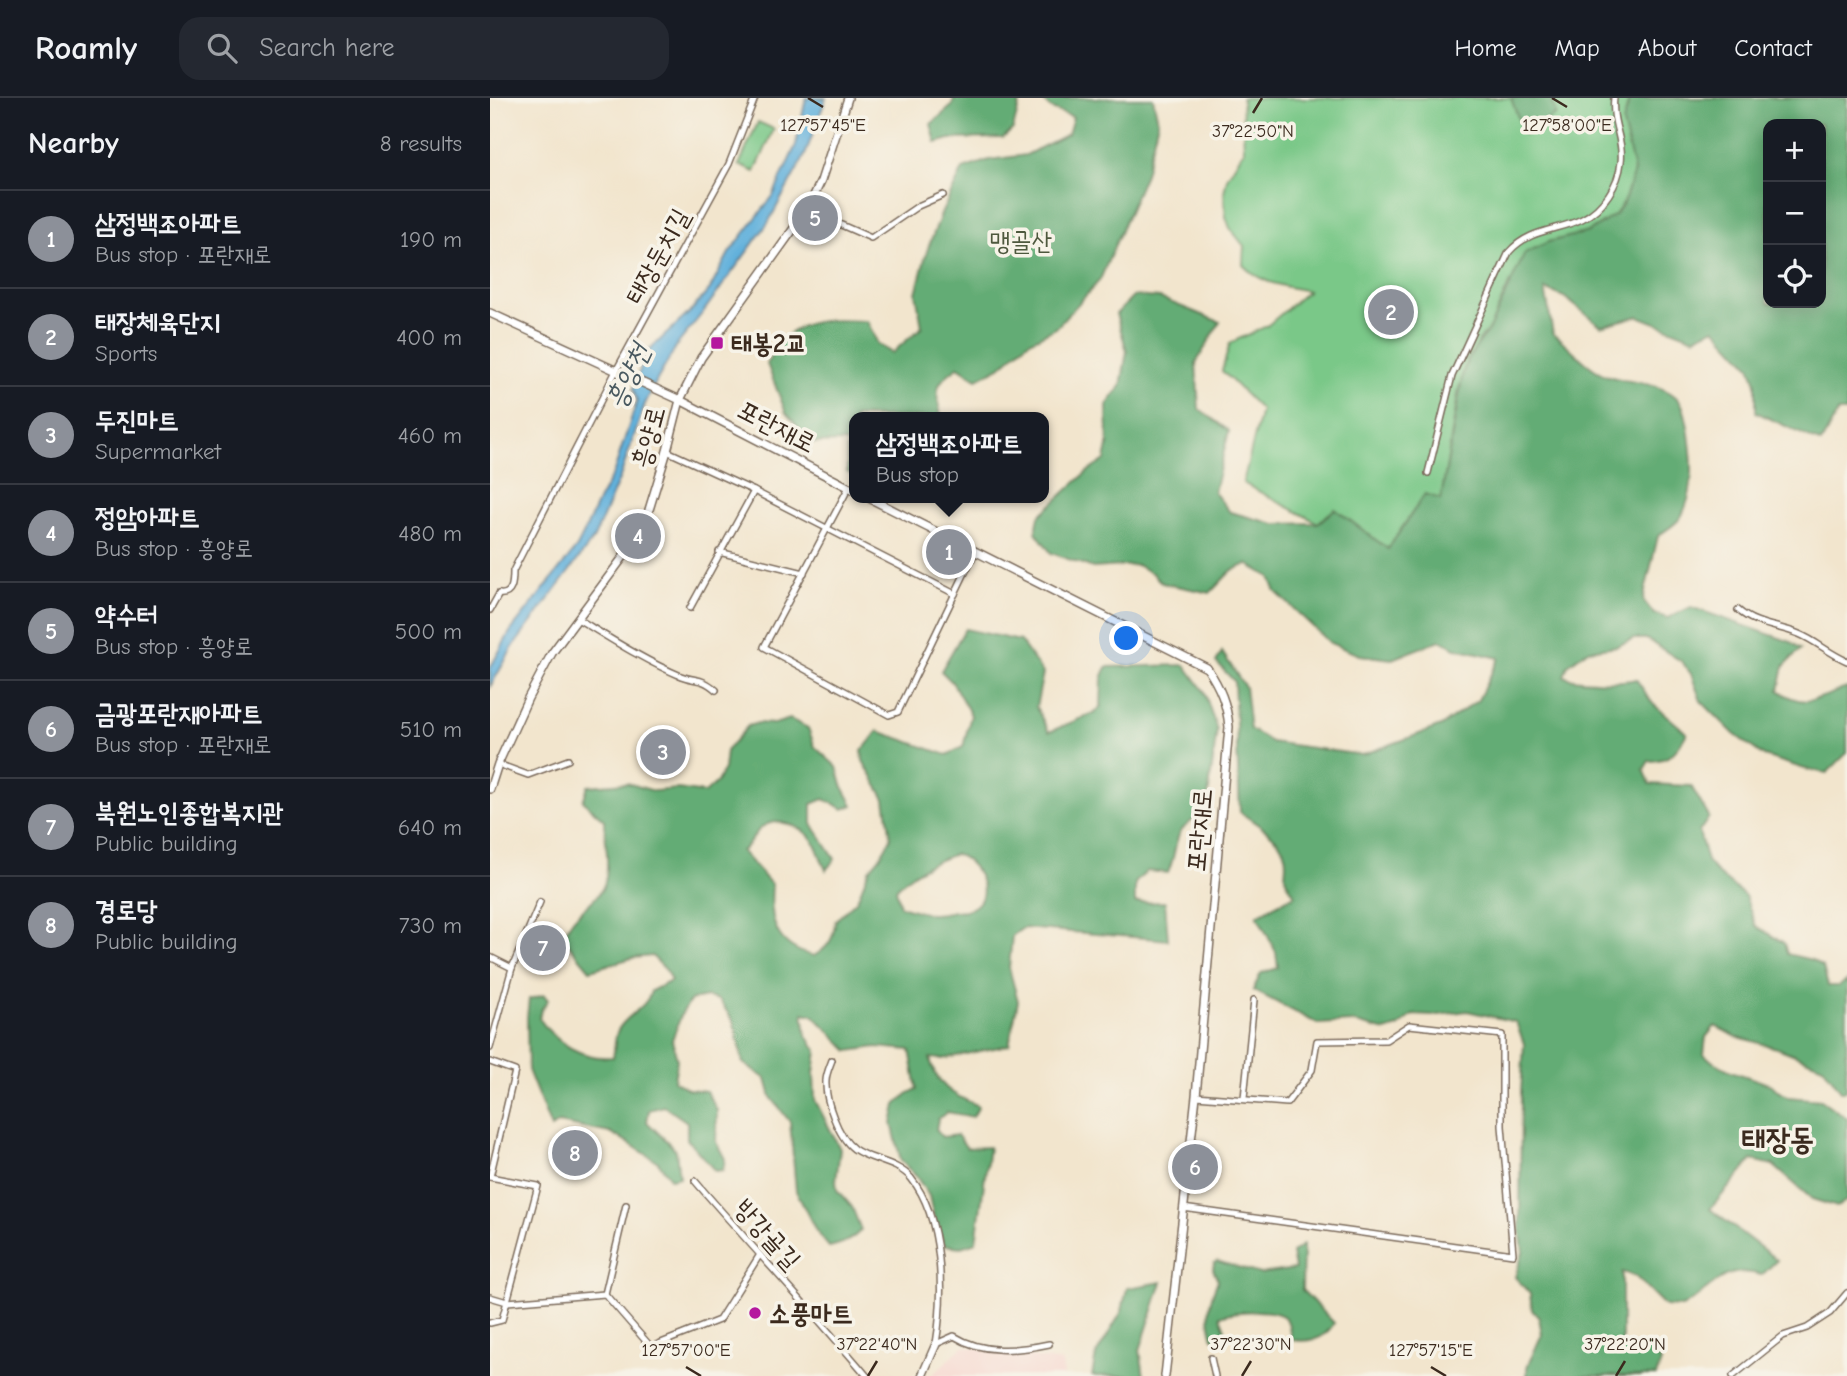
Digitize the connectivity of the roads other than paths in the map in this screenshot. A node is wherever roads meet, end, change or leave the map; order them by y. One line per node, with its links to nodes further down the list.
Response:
1 (755, 98): 7 (street, 태장둔치길)
2 (848, 98): 5 (street, 흥양로)
3 (1614, 98): 10 (street)
4 (943, 195): 5 (street)
5 (807, 210): 8 (street, 흥양로)
6 (490, 313): 7 (street, 포란재로)
7 (616, 371): 8 (street, 포란재로); 20 (street, 태장둔치길)
8 (680, 400): 9 (street, 흥양로); 11 (street, 포란재로)
9 (667, 451): 12 (street); 25 (street, 흥양로)
10 (1428, 473)
11 (849, 487)
12 (754, 491): 15 (street); 16 (street)
13 (849, 494): 15 (street)
14 (879, 503): 17 (street, 포란재로)
15 (827, 528): 18 (street); 21 (street)
16 (719, 552): 18 (street); 22 (street)
17 (975, 552): 21 (street); 38 (street, 포란재로)
18 (804, 573): 21 (street)
19 (490, 590): 20 (street)
20 (499, 594): 23 (street, 태장둔치길)
21 (956, 594)
22 (690, 608)
23 (490, 610)
24 (1738, 610): 26 (street)
25 (578, 619): 27 (street); 29 (street, 흥양로)
26 (1847, 661)
27 (716, 690)
28 (568, 760): 29 (street)
29 (498, 764): 30 (street, 흥양로)
30 (490, 789)
31 (540, 902): 33 (street)
32 (490, 957): 33 (street)
33 (512, 968): 35 (street)
34 (1254, 1000): 39 (street)
35 (490, 1048)
36 (832, 1060): 50 (street)
37 (490, 1062): 40 (street)
38 (1196, 1096): 39 (street); 43 (street, 포란재로)
39 (1244, 1098): 43 (street)
40 (490, 1177): 48 (street)
41 (695, 1181): 44 (street, 방강골길)
42 (626, 1205): 46 (street)
43 (1183, 1208): 55 (street, 포란재로)
44 (760, 1256): 46 (street); 53 (street, 방강골길)
45 (1847, 1293): 57 (street)
46 (605, 1294): 48 (street)
47 (490, 1297): 48 (street)
48 (507, 1302): 49 (street)
49 (490, 1324)
50 (936, 1344): 51 (street); 54 (street)
51 (1049, 1344)
52 (1211, 1358): 56 (street)
53 (867, 1376)
54 (922, 1376)
55 (1165, 1376)
56 (1215, 1376)
57 (1733, 1376)

